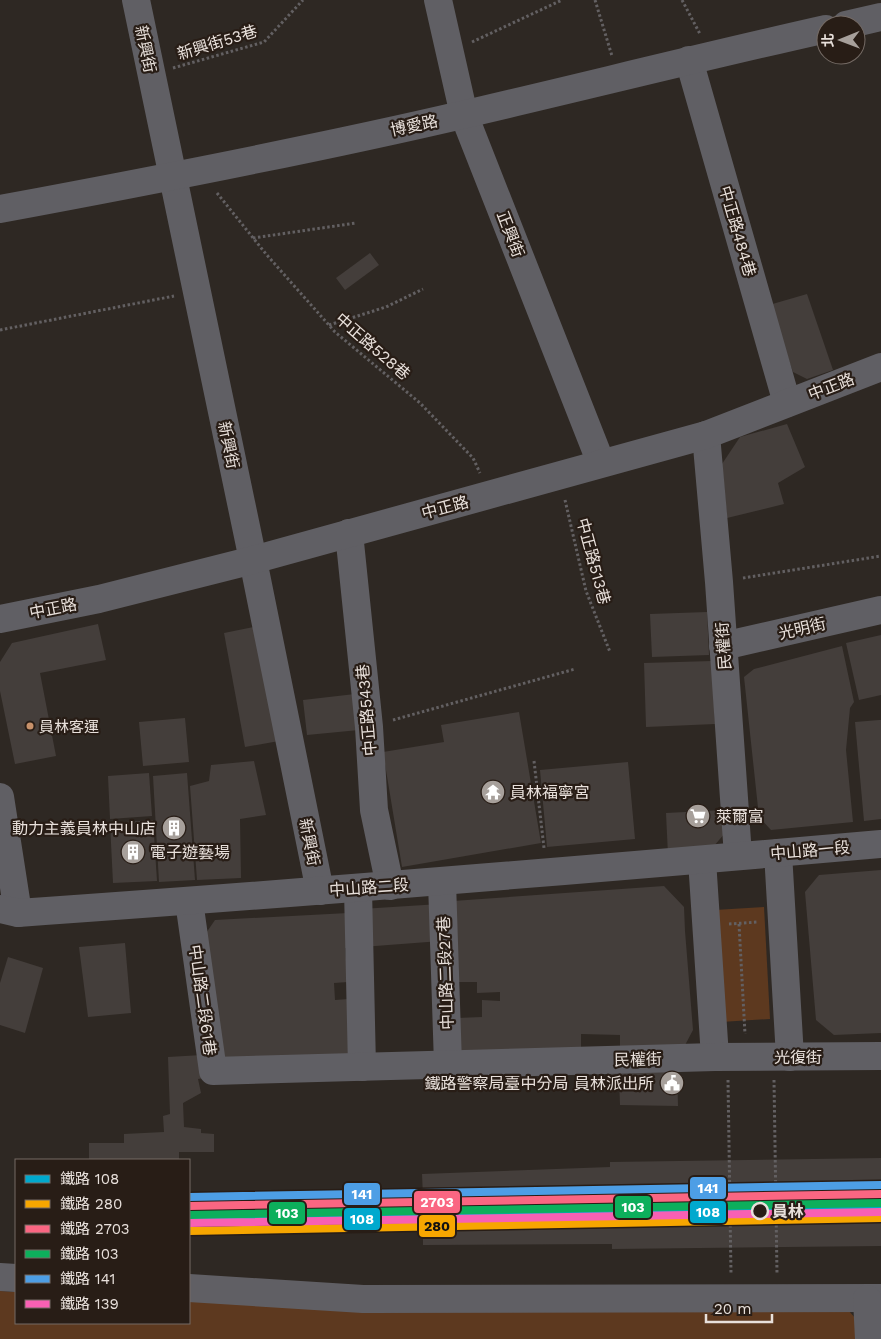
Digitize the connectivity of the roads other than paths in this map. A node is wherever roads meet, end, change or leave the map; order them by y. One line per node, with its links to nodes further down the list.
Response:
1 (136, 0): 8 (street, 新興街)
2 (438, 0): 7 (street, 正興街)
3 (881, 17): 4 (street)
4 (866, 20)
5 (816, 31): 6 (street, 博愛路)
6 (700, 57): 7 (street, 博愛路); 11 (street, 中正路484巷)
7 (464, 115): 8 (street, 博愛路); 13 (street, 正興街)
8 (172, 177): 9 (street, 博愛路); 15 (street, 新興街)
9 (0, 209)
10 (881, 367): 11 (street, 中正路)
11 (786, 403): 12 (street, 中正路)
12 (706, 435): 13 (street, 中正路); 18 (street, 民權街)
13 (601, 463): 14 (street, 中正路)
14 (350, 533): 15 (street, 中正路); 25 (street, 中正路543巷)
15 (253, 560): 17 (street, 中正路); 27 (street, 新興街)
16 (881, 610): 18 (street, 光明街)
17 (0, 619)
18 (724, 646): 22 (street, 民權街)
19 (0, 797): 29 (street)
20 (881, 844): 21 (street, 中山路一段)
21 (778, 853): 22 (street, 中山路一段); 32 (street)
22 (738, 856): 23 (street, 中山路二段)
23 (702, 860): 24 (street, 中山路二段); 31 (street)
24 (442, 882): 25 (street, 中山路二段); 33 (street, 中山路二段27巷)
25 (390, 886): 26 (street, 中山路二段)
26 (358, 889): 27 (street, 中山路二段); 34 (street)
27 (320, 891): 28 (street, 中山路二段)
28 (190, 901): 29 (street, 中山路二段); 34 (street, 中山路二段61巷)
29 (9, 911)
30 (881, 1056): 32 (street, 光復街)
31 (730, 1057): 32 (street, 光復街); 33 (street, 民權街)
32 (782, 1057)
33 (448, 1064): 34 (street, 民權街)
34 (362, 1067)
35 (0, 1277): 36 (street)
36 (15, 1278)
37 (190, 1288): 38 (street)
38 (874, 1299): 39 (street)
39 (868, 1339)

